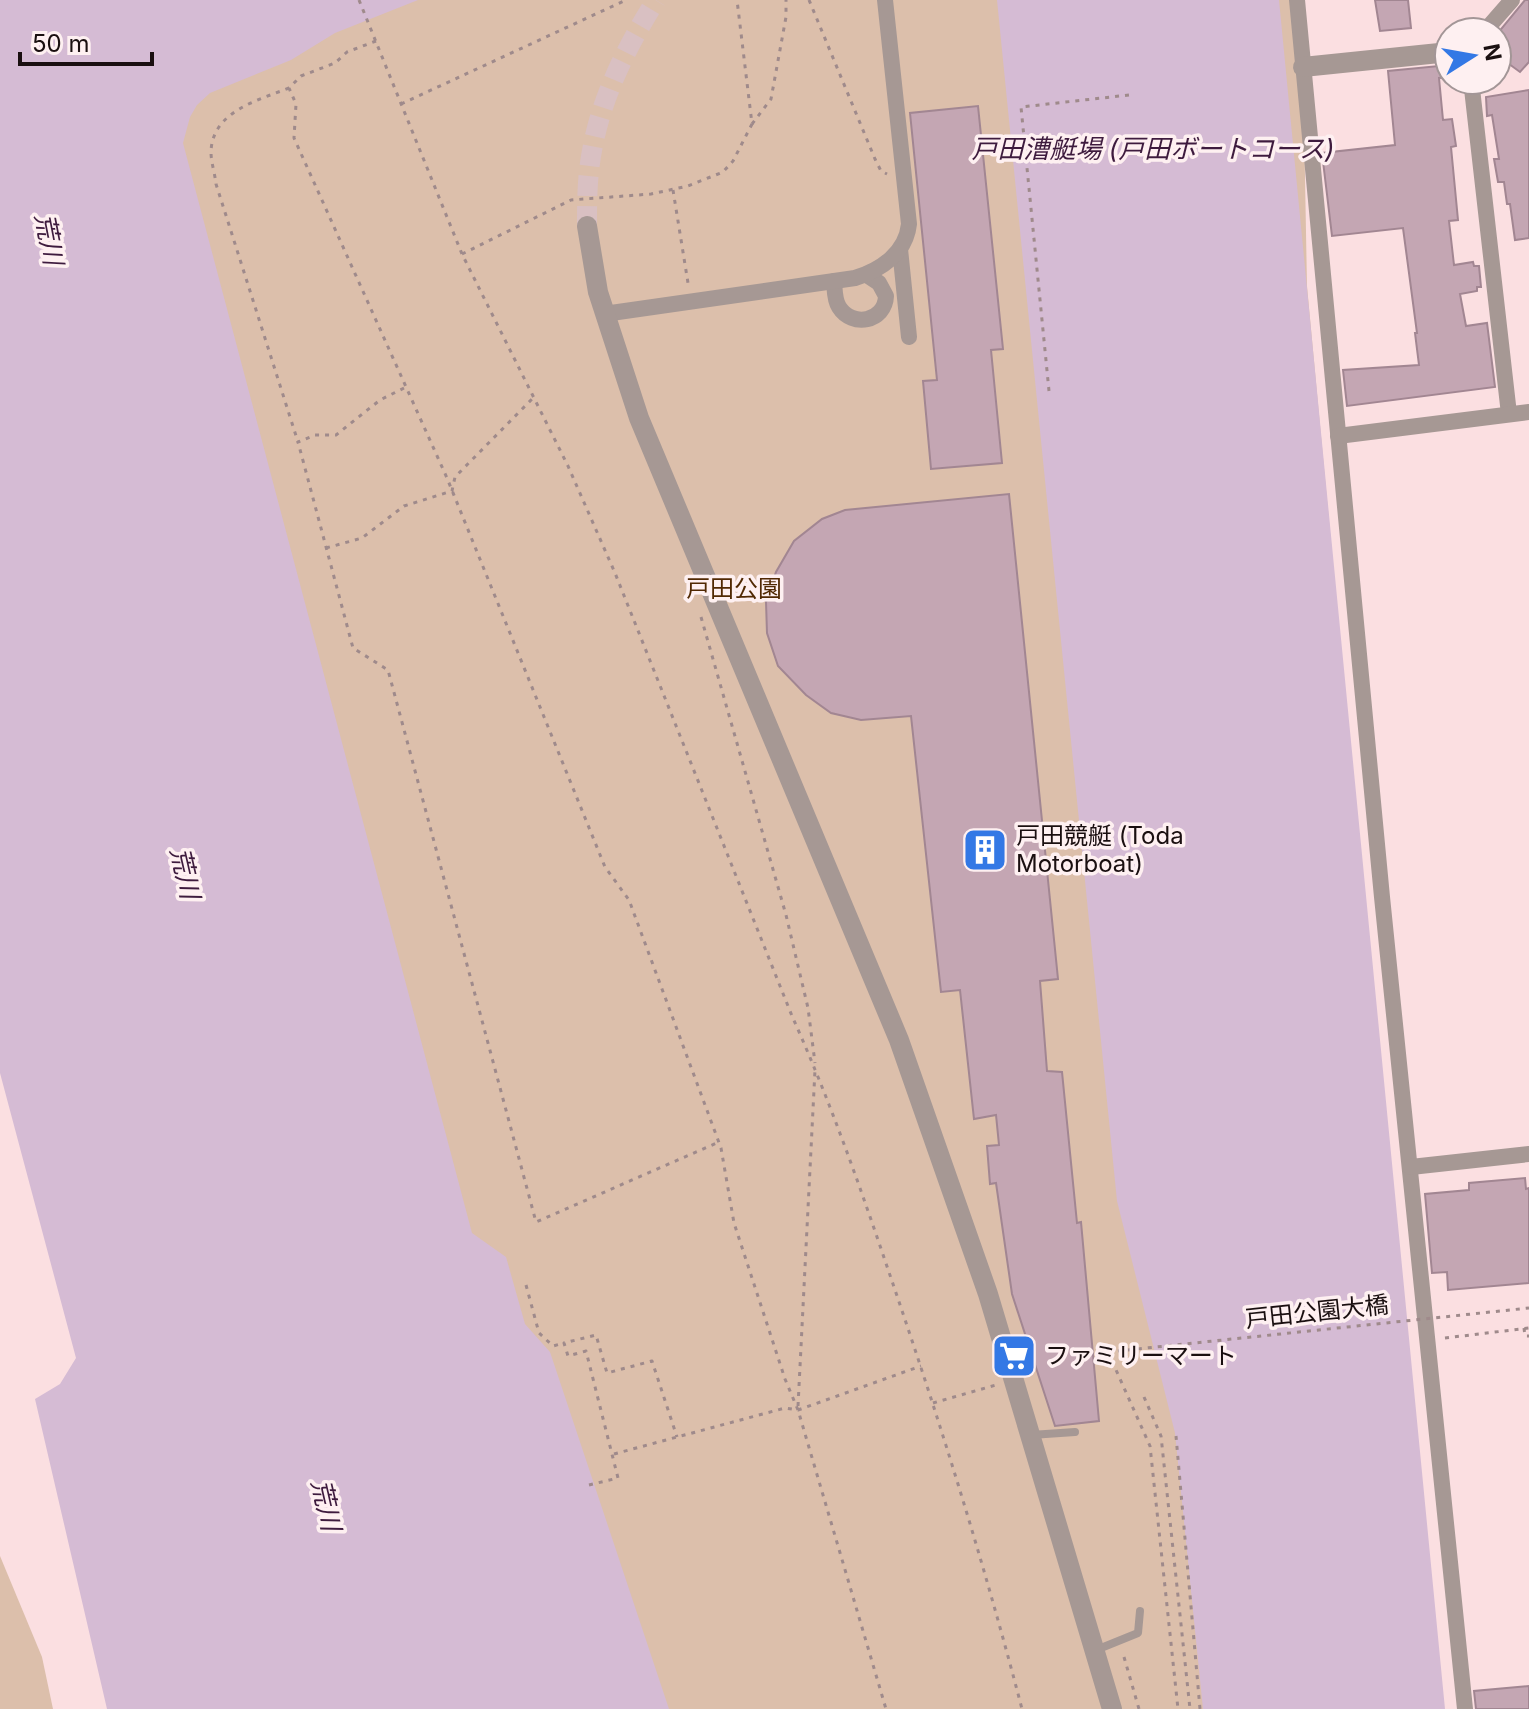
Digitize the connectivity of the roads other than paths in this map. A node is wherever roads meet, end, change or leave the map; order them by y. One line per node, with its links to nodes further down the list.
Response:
1 (885, 0): 9 (street)
2 (1297, 0): 6 (street)
3 (1512, 0): 4 (street)
4 (1498, 16)
5 (1433, 54): 6 (street)
6 (1303, 67): 16 (street)
7 (1473, 96): 15 (street)
8 (587, 226): 12 (street)
9 (900, 249): 10 (street); 13 (street)
10 (867, 275): 11 (street); 11 (street)
11 (834, 281): 12 (street)
12 (604, 314): 20 (street)
13 (909, 337)
14 (1529, 412): 15 (street)
15 (1509, 414): 16 (street)
16 (1338, 436): 18 (street)
17 (1529, 1154): 18 (street)
18 (1411, 1167): 24 (street)
19 (1075, 1432): 20 (lane)
20 (1031, 1435): 22 (street)
21 (1140, 1611): 22 (lane)
22 (1095, 1650): 23 (street)
23 (1112, 1709)
24 (1465, 1709)

